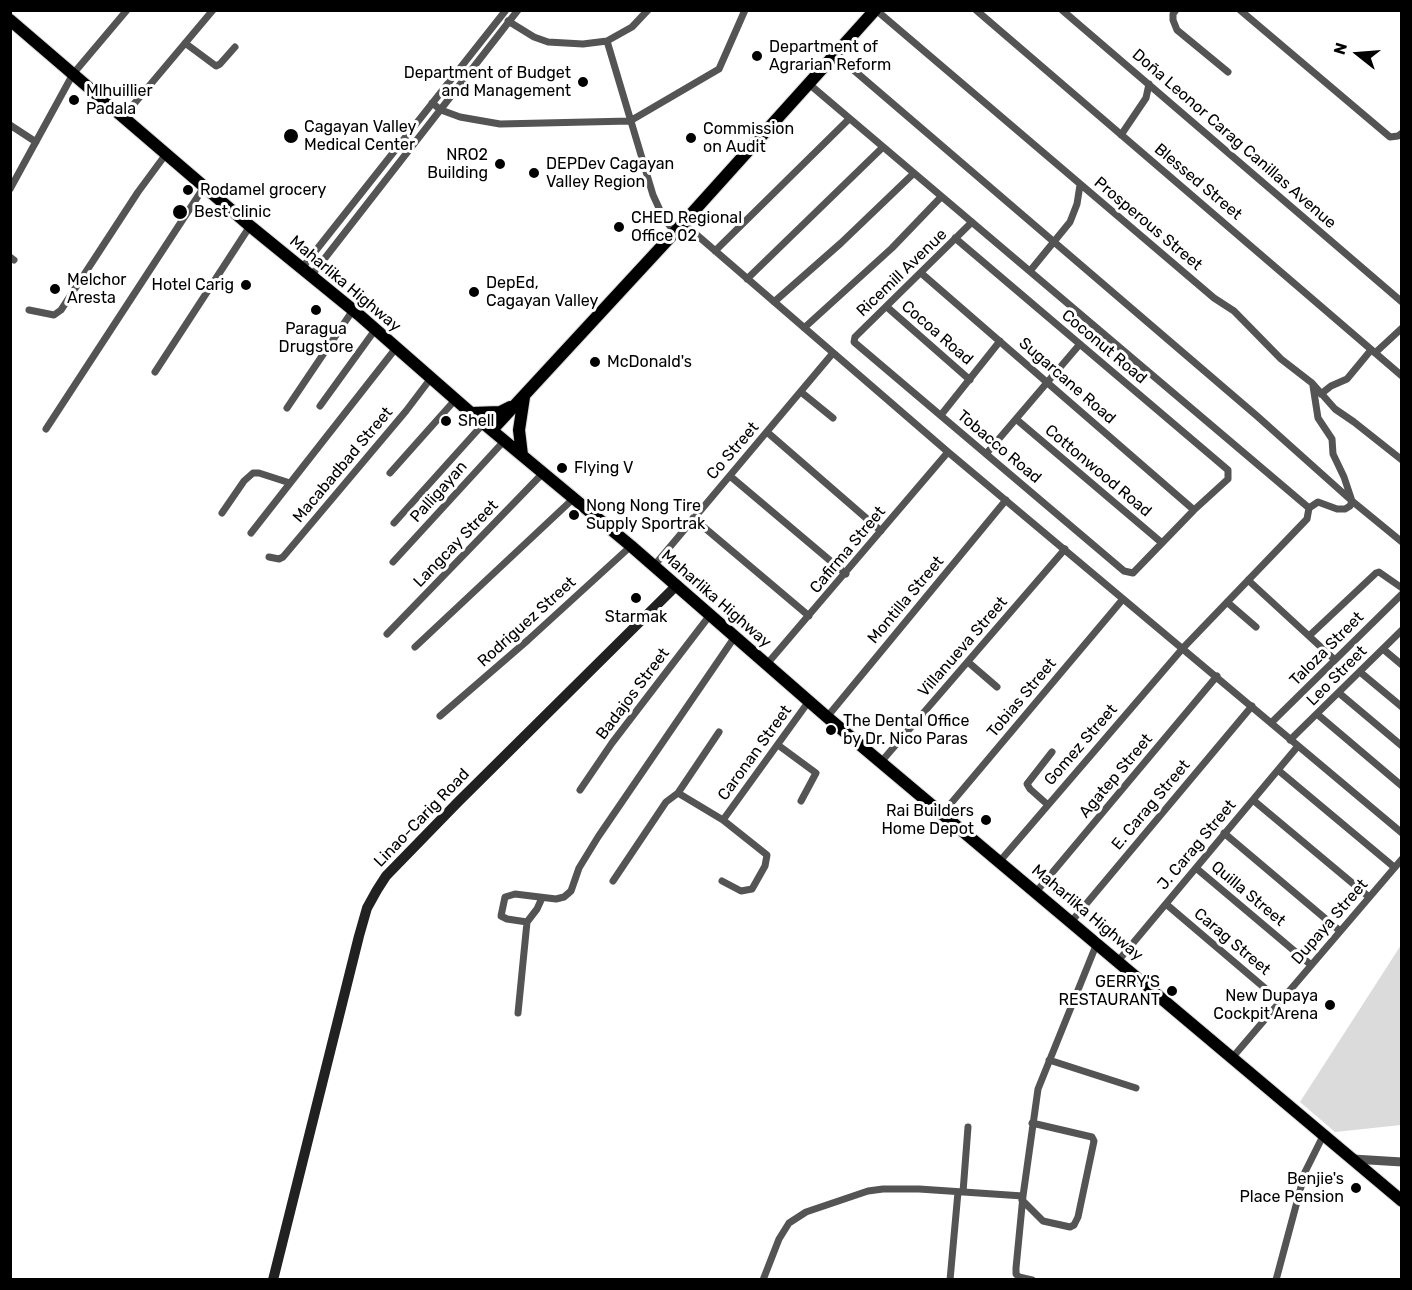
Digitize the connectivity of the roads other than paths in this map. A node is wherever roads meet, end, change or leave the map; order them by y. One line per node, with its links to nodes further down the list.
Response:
1 (127, 10): 19 (street)
2 (213, 10): 15 (street)
3 (518, 10): 13 (street)
4 (648, 10): 14 (street)
5 (745, 10): 26 (street)
6 (875, 10): 17 (highway); 34 (street, Prosperous Street)
7 (975, 10): 29 (street, Blessed Street)
8 (1062, 10): 21 (street, Doña Leonor Carag Canillas Avenue)
9 (1240, 10): 28 (street)
10 (1172, 12): 18 (street)
11 (504, 13): 13 (street); 22 (street)
12 (10, 20): 19 (highway, Maharlika Highway)
13 (509, 22): 14 (street); 23 (street)
14 (607, 41): 26 (street)
15 (186, 42): 16 (street); 24 (street)
16 (235, 47)
17 (836, 54): 20 (highway); 42 (street)
18 (1228, 72)
19 (73, 74): 24 (highway, Maharlika Highway); 30 (street)
20 (808, 84): 25 (street); 40 (highway)
21 (1149, 84): 29 (street); 49 (street, Doña Leonor Carag Canillas Avenue)
22 (432, 103): 23 (street); 45 (street)
23 (441, 110): 26 (street); 45 (street)
24 (123, 117): 32 (highway, Maharlika Highway)
25 (849, 119): 31 (street); 43 (street)
26 (630, 121): 40 (street)
27 (10, 125): 30 (street)
28 (1401, 133)
29 (1121, 135): 60 (street, Blessed Street)
30 (36, 142): 36 (street)
31 (882, 148): 33 (street); 47 (street)
32 (166, 154): 35 (highway, Maharlika Highway); 51 (street)
33 (913, 174): 37 (street); 48 (street)
34 (1080, 185): 42 (street); 67 (street, Prosperous Street)
35 (204, 187): 39 (highway, Maharlika Highway); 79 (street)
36 (10, 189)
37 (941, 197): 38 (street); 54 (street)
38 (972, 222): 41 (street, Ricemill Avenue); 44 (street)
39 (250, 226): 45 (highway, Maharlika Highway); 62 (street)
40 (679, 228): 43 (street); 70 (highway)
41 (956, 238): 46 (street, Ricemill Avenue); 58 (street, Coconut Road)
42 (1054, 243): 44 (street); 92 (street)
43 (715, 251): 47 (street)
44 (1030, 271): 93 (street)
45 (306, 272): 52 (highway, Maharlika Highway)
46 (921, 273): 50 (street, Ricemill Avenue); 56 (street, Sugarcane Road)
47 (747, 279): 48 (street)
48 (774, 302): 54 (street)
49 (1401, 302)
50 (887, 306): 57 (street, Ricemill Avenue); 65 (street, Cocoa Road)
51 (29, 310)
52 (353, 310): 55 (highway, Maharlika Highway); 73 (street)
53 (1401, 327): 60 (street)
54 (804, 328): 61 (street)
55 (375, 330): 59 (highway, Maharlika Highway); 72 (street)
56 (1000, 341): 65 (street); 66 (street, Sugarcane Road)
57 (855, 344): 75 (street, Tobacco Road)
58 (1080, 344): 66 (street); 94 (street, Coconut Road)
59 (396, 348): 64 (highway, Maharlika Highway); 89 (street)
60 (1373, 351): 63 (street, Blessed Street); 69 (street)
61 (833, 353): 68 (street, Co Street); 82 (street)
62 (155, 372)
63 (1401, 376)
64 (432, 378): 71 (highway, Maharlika Highway); 104 (street, Macabadbad Street)
65 (970, 380): 75 (street)
66 (1048, 382): 77 (street); 94 (street, Sugarcane Road)
67 (1312, 383): 69 (street, Prosperous Street); 92 (street)
68 (801, 392): 76 (street); 80 (street, Co Street)
69 (1321, 394): 85 (street, Prosperous Street)
70 (522, 397): 74 (highway); 78 (highway); 84 (highway)
71 (455, 400): 74 (highway, Maharlika Highway); 87 (street)
72 (320, 406)
73 (287, 408)
74 (471, 413): 78 (highway, Maharlika Highway)
75 (941, 415): 83 (street, Tobacco Road)
76 (832, 418)
77 (1016, 419): 83 (street); 101 (street, Cottonwood Road)
78 (488, 427): 81 (highway, Maharlika Highway); 97 (street)
79 (46, 429)
80 (767, 432): 88 (street, Co Street); 98 (street)
81 (504, 441): 84 (highway, Maharlika Highway); 105 (street, Palligayan)
82 (948, 452): 91 (street); 98 (street, Cafirma Street)
83 (986, 454): 101 (street, Tobacco Road)
84 (522, 455): 86 (highway, Maharlika Highway)
85 (1401, 460)
86 (544, 472): 90 (highway, Maharlika Highway); 118 (street, Langcay Street)
87 (390, 474)
88 (730, 476): 96 (street, Co Street); 107 (street)
89 (290, 483): 95 (street); 99 (street)
90 (574, 498): 102 (highway, Maharlika Highway); 121 (street)
91 (1006, 500): 103 (street); 137 (street, Montilla Street)
92 (1352, 501): 93 (street); 100 (street)
93 (1309, 508): 108 (street, Gomez Street)
94 (1194, 510): 101 (street)
95 (222, 513)
96 (693, 518): 106 (street, Co Street); 115 (street)
97 (394, 523)
98 (881, 531): 107 (street, Cafirma Street)
99 (251, 533)
100 (1401, 542)
101 (1162, 543)
102 (631, 546): 106 (highway, Maharlika Highway); 136 (street, Rodriguez Street)
103 (1065, 549): 112 (street); 125 (street, Villanueva Street)
104 (269, 557)
105 (393, 562)
106 (653, 567): 109 (highway, Maharlika Highway)
107 (846, 574): 115 (street, Cafirma Street)
108 (1248, 580): 113 (street, Gomez Street); 119 (street)
109 (676, 585): 114 (highway, Maharlika Highway); 186 (main road, Linao-Carig Road)
110 (1401, 588): 119 (street)
111 (1401, 594): 124 (street, Taloza Street)
112 (1123, 599): 122 (street); 153 (street, Tobias Street)
113 (1227, 602): 116 (street); 122 (street, Gomez Street)
114 (710, 615): 120 (highway, Maharlika Highway); 148 (street, Badajos Street)
115 (809, 616): 126 (street, Cafirma Street)
116 (1256, 627)
117 (1401, 630): 123 (street, Leo Street)
118 (387, 634)
119 (1309, 636): 124 (street)
120 (735, 638): 126 (highway, Maharlika Highway); 165 (street)
121 (415, 647)
122 (1183, 648): 129 (street); 152 (street, Gomez Street)
123 (1383, 649): 127 (street); 128 (street, Leo Street)
124 (1335, 660): 138 (street, Taloza Street)
125 (968, 662): 130 (street); 145 (street, Villanueva Street)
126 (767, 664): 132 (highway, Maharlika Highway)
127 (1401, 665)
128 (1360, 672): 131 (street, Leo Street); 134 (street)
129 (1217, 676): 133 (street); 163 (street, Agatep Street)
130 (997, 687)
131 (1339, 693): 135 (street, Leo Street); 143 (street)
132 (810, 701): 137 (highway, Maharlika Highway); 141 (street, Caronan Street)
133 (1252, 706): 138 (street); 167 (street, E. Carag Street)
134 (1401, 707)
135 (1317, 714): 140 (street, Leo Street); 147 (street)
136 (440, 716)
137 (827, 717): 145 (highway, Maharlika Highway)
138 (1271, 723): 140 (street)
139 (719, 732): 149 (street)
140 (1290, 740): 142 (street)
141 (778, 745): 151 (street); 154 (street, Caronan Street)
142 (1298, 746): 146 (street, J. Carag Street); 156 (street)
143 (1401, 746)
144 (1052, 752): 152 (street)
145 (881, 762): 153 (highway, Maharlika Highway)
146 (1278, 770): 150 (street, J. Carag Street); 159 (street)
147 (1401, 786)
148 (580, 790)
149 (678, 793): 154 (street); 161 (street)
150 (1252, 800): 155 (street, J. Carag Street); 164 (street)
151 (801, 801)
152 (1048, 805): 158 (street, Gomez Street)
153 (942, 814): 158 (highway, Maharlika Highway)
154 (723, 820): 162 (street)
155 (1224, 833): 160 (street, J. Carag Street); 169 (street)
156 (1401, 833)
157 (1401, 859): 159 (street, Dupaya Street)
158 (1000, 861): 163 (highway, Maharlika Highway)
159 (1394, 867): 164 (street, Dupaya Street)
160 (1196, 868): 166 (street, J. Carag Street); 172 (street, Quilla Street)
161 (613, 881)
162 (722, 881)
163 (1037, 893): 167 (highway, Maharlika Highway)
164 (1369, 897): 169 (street, Dupaya Street)
165 (542, 898): 168 (street); 168 (street)
166 (1166, 904): 171 (street, J. Carag Street); 173 (street, Carag Street)
167 (1071, 921): 170 (highway, Maharlika Highway)
168 (526, 922): 174 (street)
169 (1340, 931): 172 (street, Dupaya Street)
170 (1097, 943): 171 (highway, Maharlika Highway); 176 (street)
171 (1118, 961): 175 (highway, Maharlika Highway)
172 (1311, 965): 173 (street, Dupaya Street)
173 (1280, 1001): 175 (street, Dupaya Street)
174 (518, 1013)
175 (1232, 1058): 180 (highway, Maharlika Highway)
176 (1049, 1060): 177 (street); 178 (street)
177 (1136, 1088)
178 (1032, 1123): 184 (street); 184 (street)
179 (968, 1127): 183 (street)
180 (1324, 1134): 181 (highway, Maharlika Highway); 190 (street)
181 (1353, 1159): 182 (street); 185 (highway, Maharlika Highway)
182 (1401, 1162)
183 (961, 1192): 184 (street); 187 (street); 188 (street)
184 (1022, 1198): 189 (street)
185 (1401, 1201)
186 (273, 1280)
187 (763, 1280)
188 (950, 1280)
189 (1032, 1280)
190 (1276, 1280)

